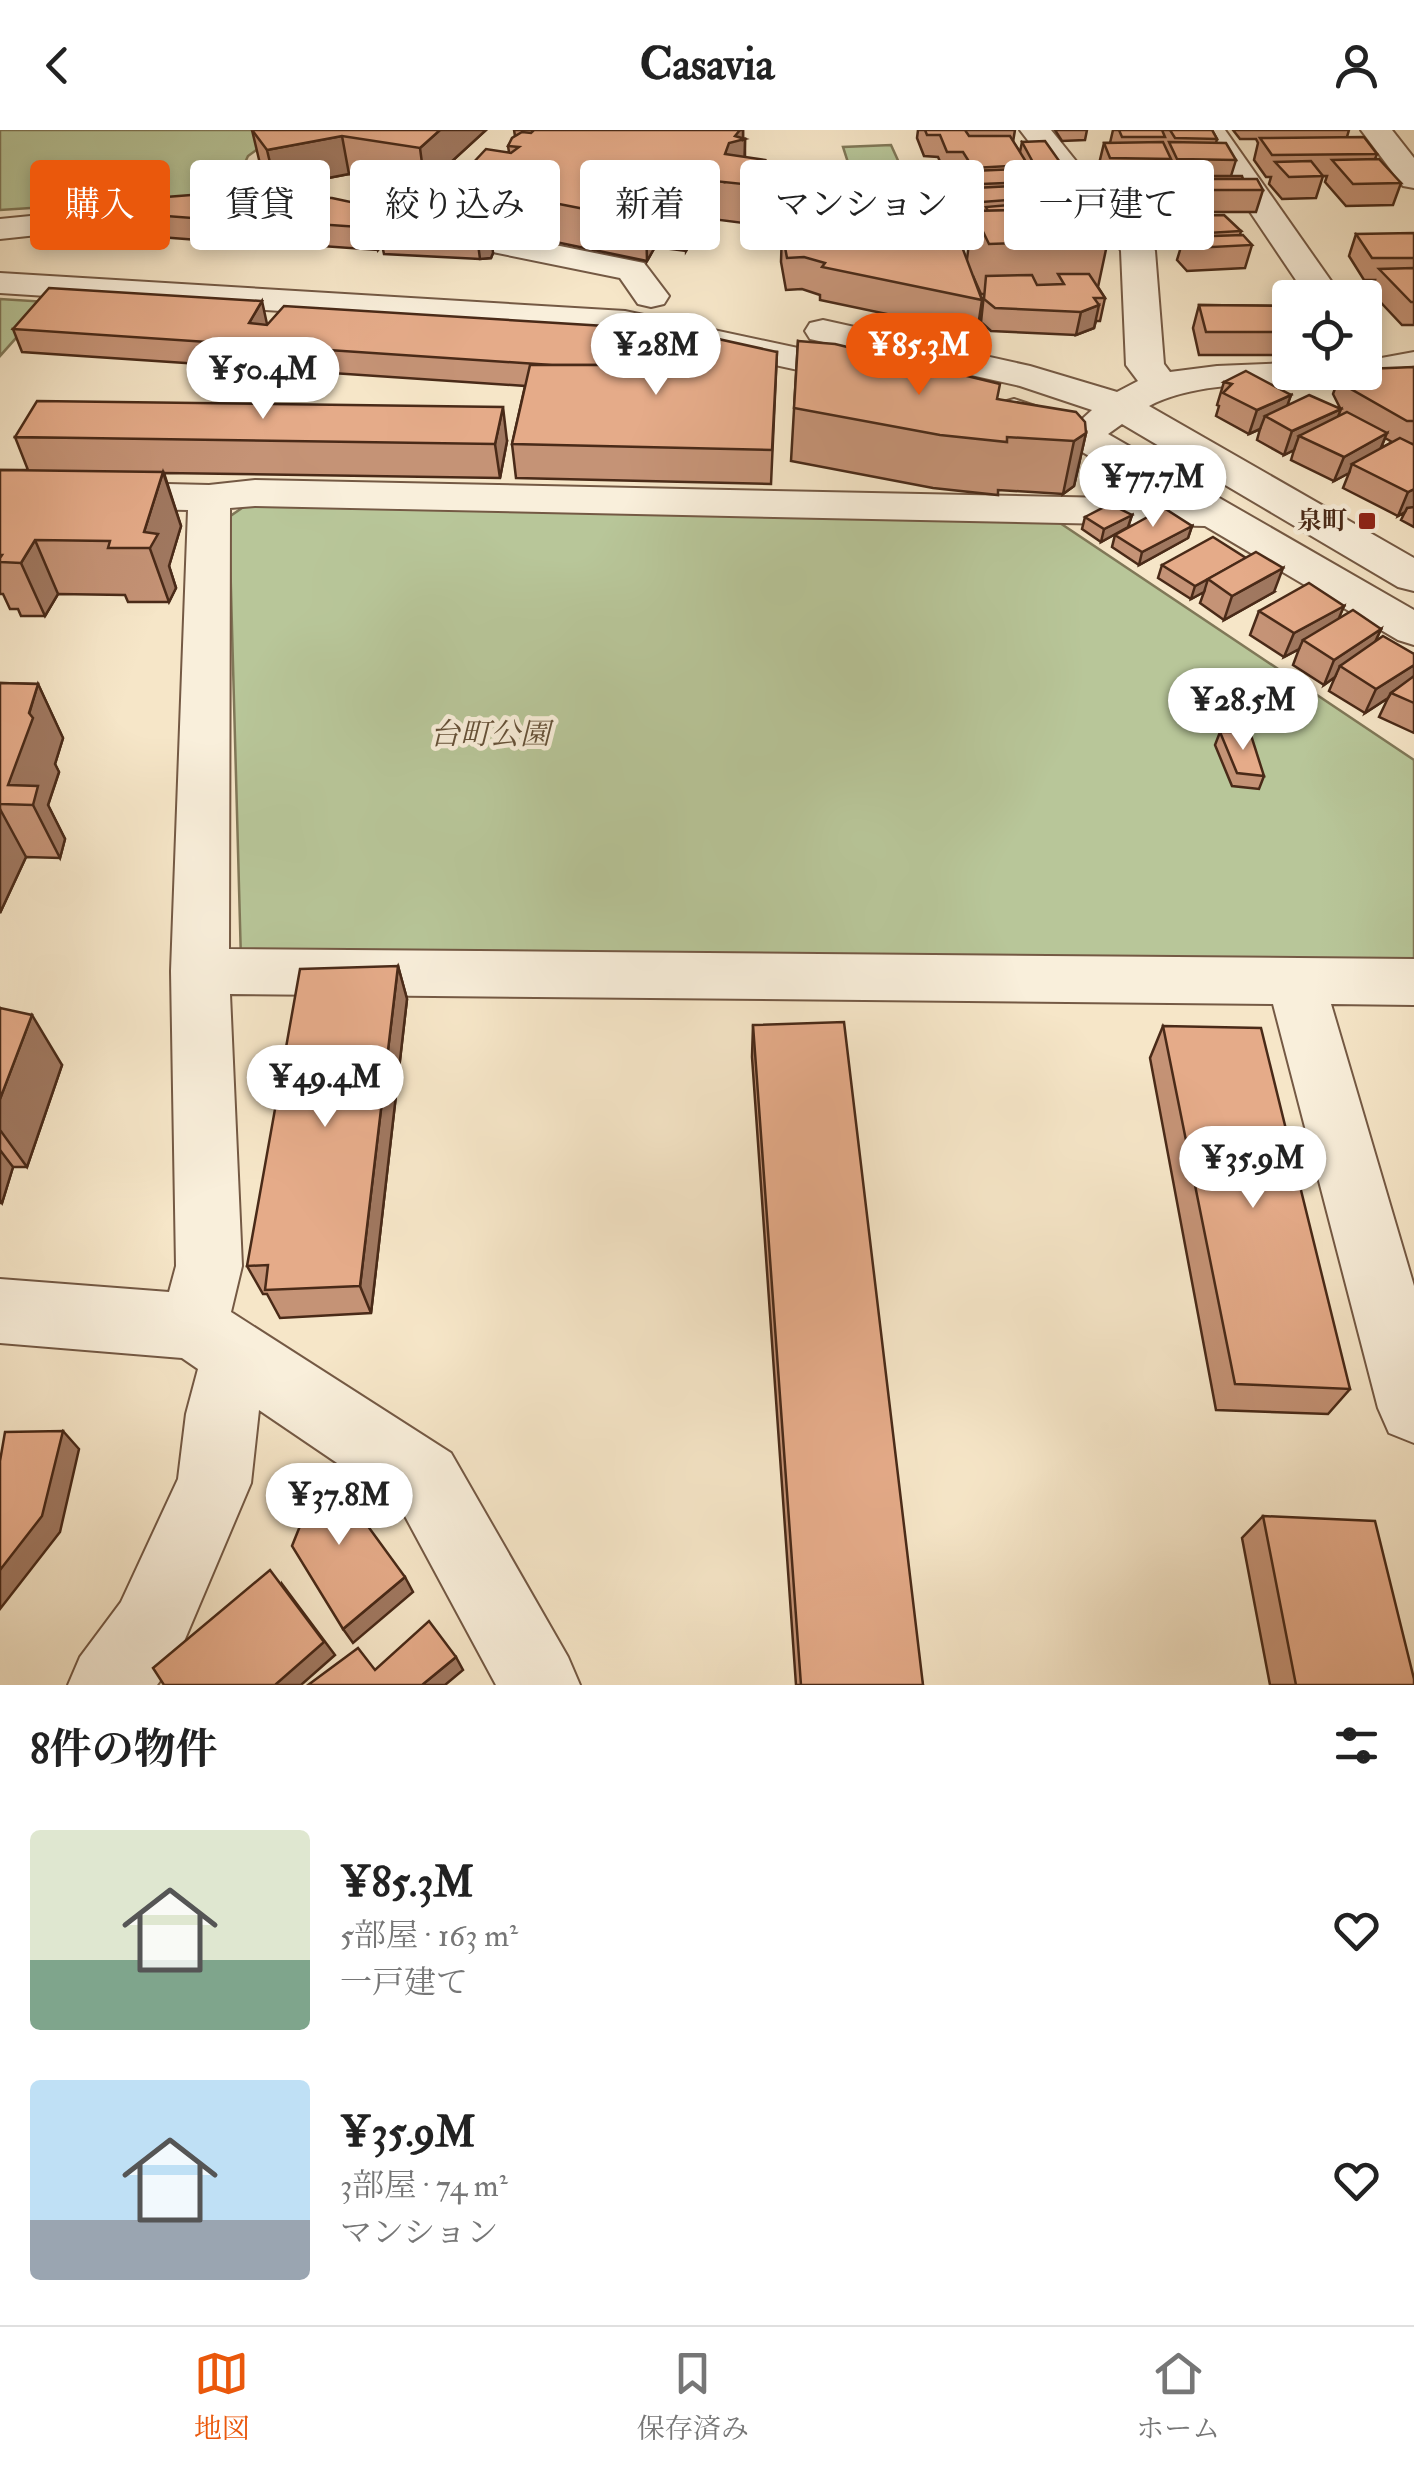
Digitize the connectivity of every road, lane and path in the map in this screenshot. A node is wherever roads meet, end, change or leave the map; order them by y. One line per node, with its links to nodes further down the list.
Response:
1 (1035, 130): 16 (street)
2 (1210, 130): 9 (street)
3 (1376, 130): 4 (street)
4 (1414, 179)
5 (190, 211): 6 (street)
6 (0, 229)
7 (532, 250): 11 (street)
8 (0, 254): 11 (street)
9 (1314, 280)
10 (0, 283): 19 (street)
11 (651, 296): 17 (street)
12 (1414, 363): 13 (street)
13 (1382, 364)
14 (1272, 375): 15 (street)
15 (1250, 378): 16 (street); 18 (street)
16 (1160, 385): 17 (street)
17 (1120, 406): 19 (street); 23 (street)
18 (1313, 413)
19 (1082, 436): 22 (street)
20 (0, 493): 21 (street)
21 (209, 498): 22 (street); 25 (street)
22 (1219, 513): 24 (street)
23 (1414, 577)
24 (1414, 630)
25 (200, 972): 26 (street); 29 (street)
26 (1296, 980): 27 (street); 30 (street)
27 (1414, 982)
28 (0, 1311): 29 (street)
29 (214, 1341): 31 (street); 32 (street)
30 (1414, 1408)
31 (108, 1685)
32 (540, 1685)

